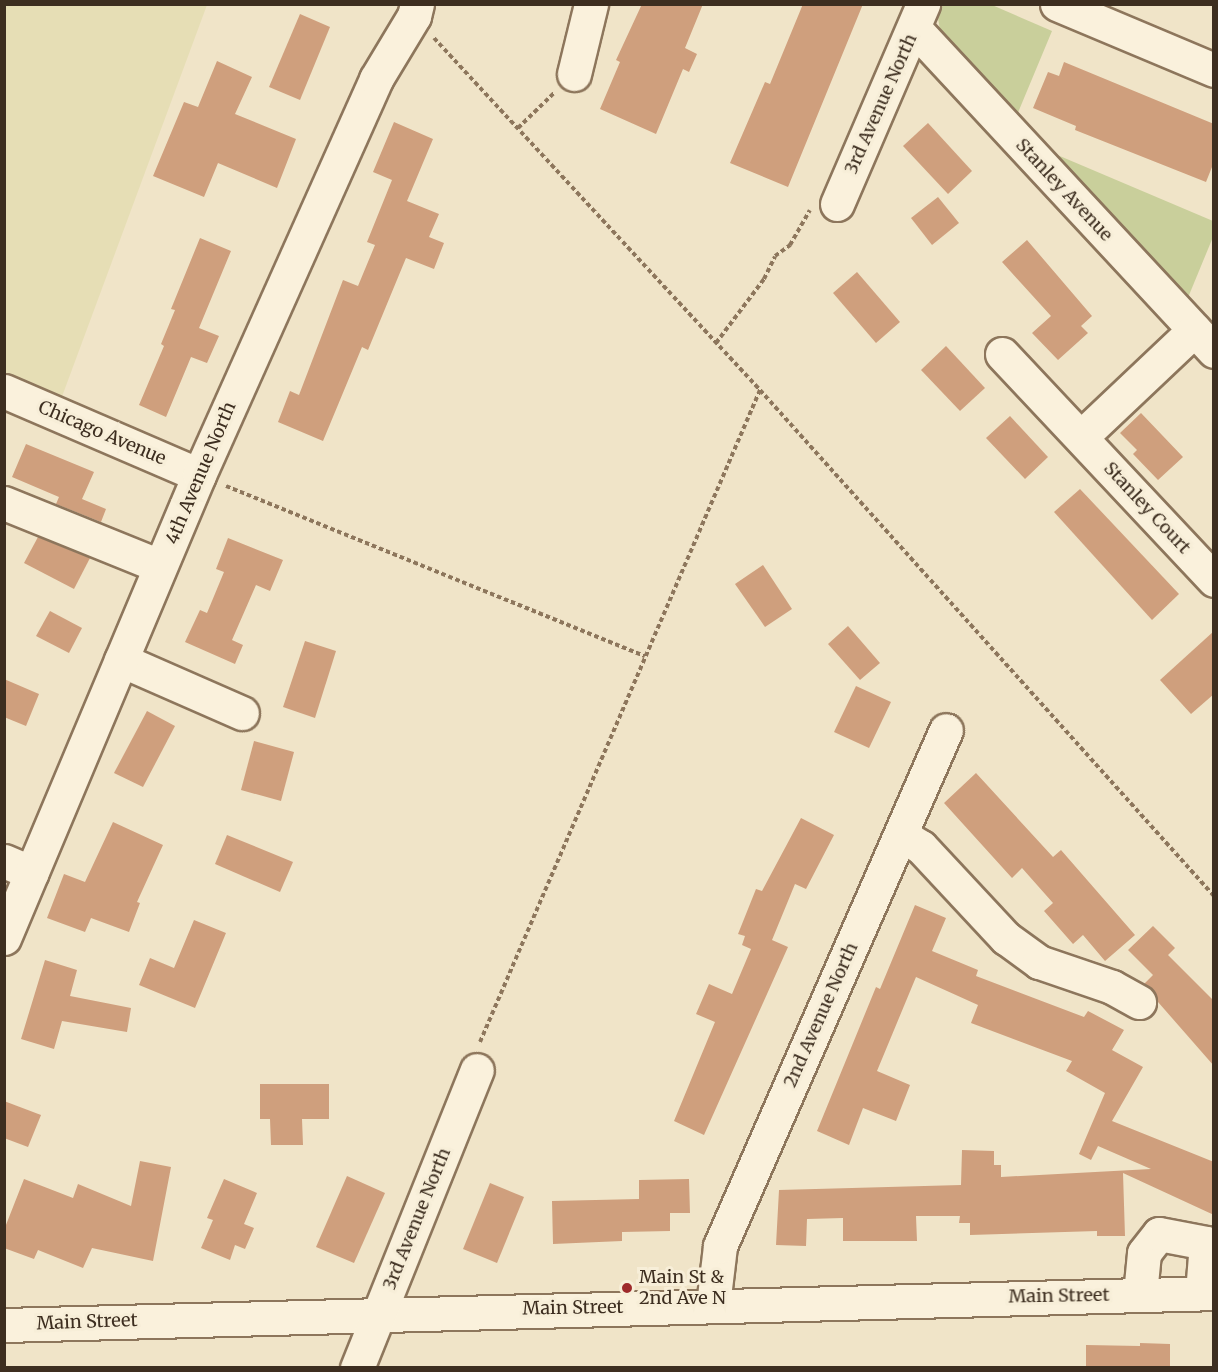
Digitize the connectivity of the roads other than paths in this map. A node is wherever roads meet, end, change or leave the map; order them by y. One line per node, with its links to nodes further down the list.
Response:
1 (591, 4): 6 (street)
2 (1056, 4): 5 (street)
3 (919, 16): 7 (street, 3rd Avenue North); 8 (street, Stanley Avenue)
4 (420, 17): 12 (street, 4th Avenue North)
5 (1214, 70)
6 (574, 74)
7 (837, 204)
8 (1204, 341): 11 (street)
9 (1002, 354): 11 (street, Stanley Court)
10 (4, 391): 12 (street, Chicago Avenue)
11 (1080, 437): 15 (street, Stanley Court)
12 (199, 475): 14 (street, 4th Avenue North)
13 (4, 503): 14 (street)
14 (160, 566): 16 (street, 4th Avenue North)
15 (1214, 580)
16 (121, 660): 17 (street); 20 (street, 4th Avenue North)
17 (242, 712)
18 (946, 730): 19 (street, 2nd Avenue North)
19 (901, 835): 22 (street); 27 (street, 2nd Avenue North)
20 (18, 867): 21 (street, 4th Avenue North)
21 (4, 938)
22 (1139, 1002)
23 (477, 1070): 28 (street, 3rd Avenue North)
24 (1210, 1244): 25 (street); 26 (street)
25 (1208, 1293): 26 (street, Main Street)
26 (1140, 1294): 27 (street, Main Street)
27 (713, 1305): 28 (street, Main Street)
28 (380, 1313): 29 (street, Main Street); 30 (street, 3rd Avenue North)
29 (4, 1325)
30 (357, 1368)

